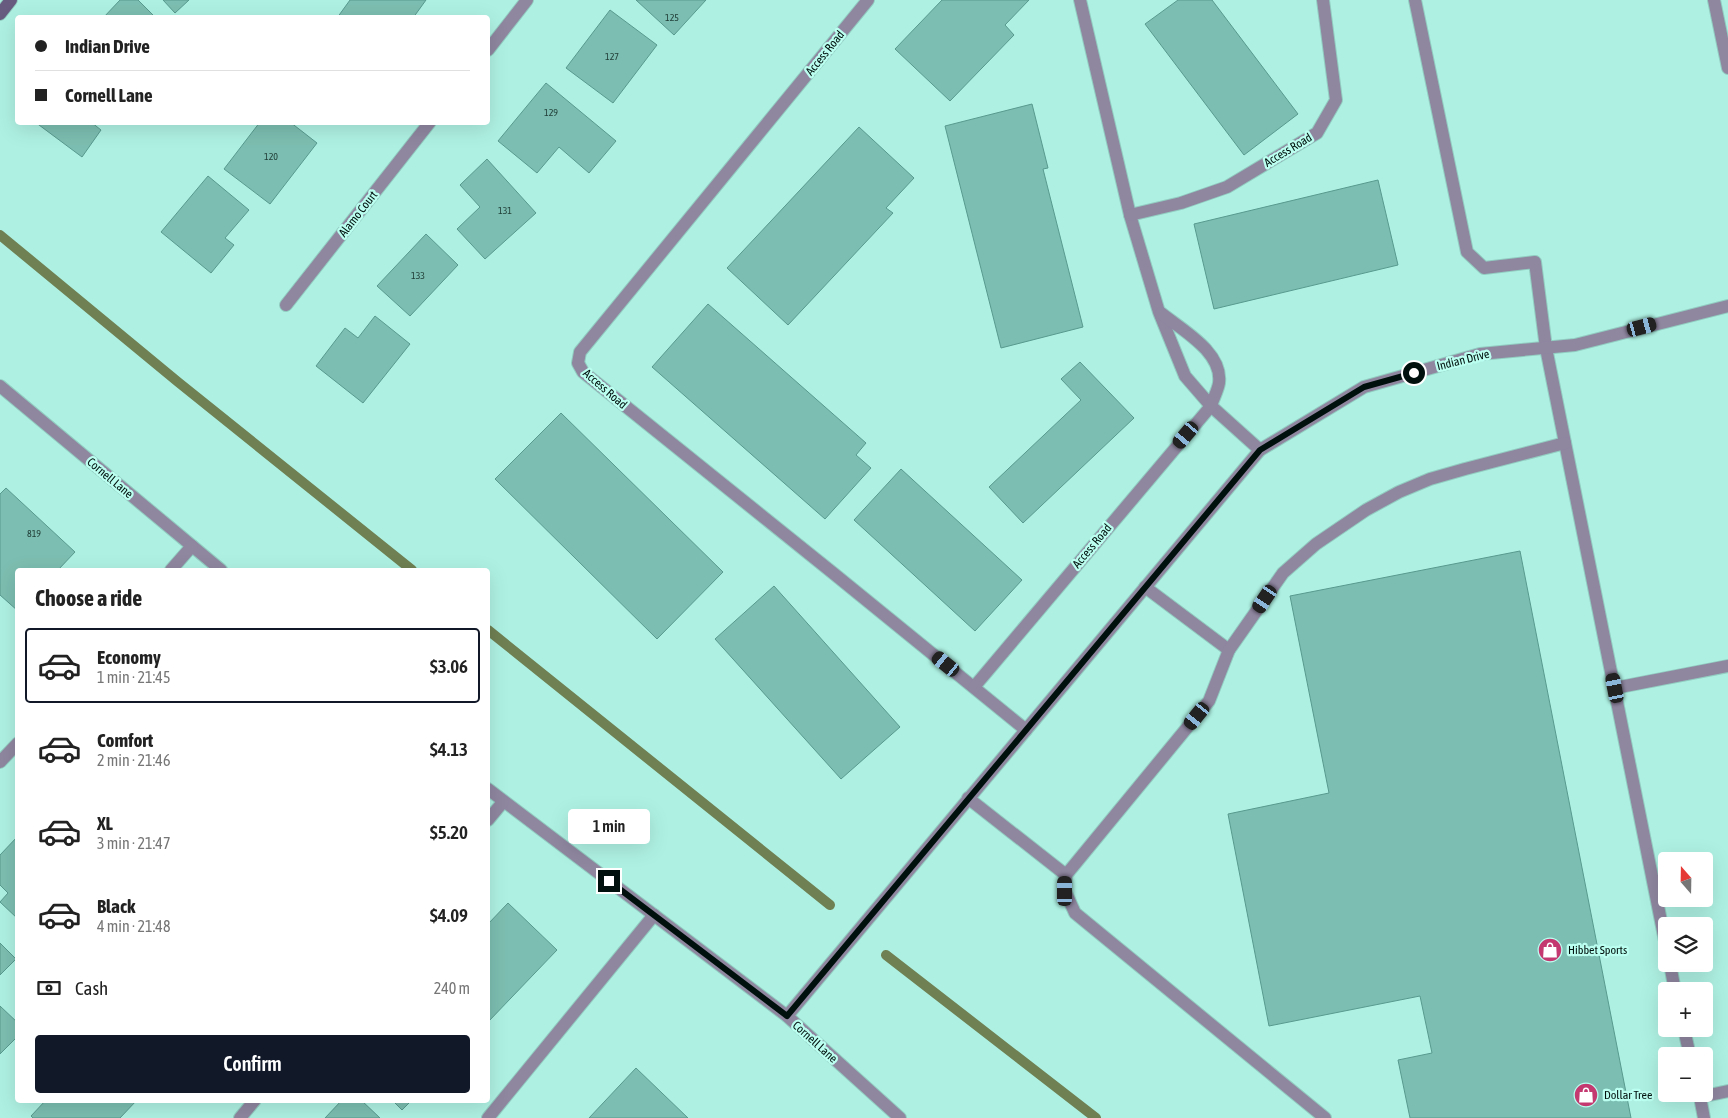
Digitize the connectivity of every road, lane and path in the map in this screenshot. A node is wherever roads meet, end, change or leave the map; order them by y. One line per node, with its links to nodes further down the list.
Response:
1 (11, 0): 8 (street)
2 (527, 0): 9 (street)
3 (868, 0): 27 (street, Access Road)
4 (1080, 0): 12 (street)
5 (1323, 0): 12 (street, Access Road)
6 (1415, 0): 16 (street)
7 (1714, 0): 10 (street)
8 (0, 14)
9 (490, 47)
10 (1728, 68)
11 (428, 125): 13 (street, Alamo Court)
12 (1130, 215): 15 (street)
13 (286, 305)
14 (1728, 306): 16 (street, Indian Drive)
15 (1159, 312): 18 (street); 18 (street)
16 (1546, 348): 19 (street); 20 (street, Indian Drive)
17 (0, 386): 21 (street, Cornell Lane)
18 (1211, 406): 20 (street); 27 (street, Access Road)
19 (1565, 443): 25 (street); 28 (street)
20 (1260, 450): 24 (street, Indian Drive)
21 (192, 546): 22 (street); 23 (street, Cornell Lane)
22 (173, 568)
23 (219, 568)
24 (1146, 587): 25 (street); 29 (street, Indian Drive)
25 (1228, 650): 36 (street)
26 (1728, 666): 28 (street)
27 (974, 687): 29 (street, Access Road)
28 (1615, 688): 38 (street)
29 (1026, 730): 33 (street, Indian Drive)
30 (15, 746): 31 (street)
31 (0, 762)
32 (490, 791): 34 (street, Cornell Lane)
33 (968, 798): 36 (street); 39 (street, Indian Drive)
34 (503, 802): 35 (street); 37 (street, Cornell Lane)
35 (490, 818)
36 (1066, 875): 47 (street)
37 (654, 915): 39 (street, Cornell Lane); 45 (street)
38 (1660, 917)
39 (787, 1016): 46 (street, Cornell Lane)
40 (1728, 1091): 41 (street)
41 (1713, 1093)
42 (1701, 1102): 48 (street)
43 (252, 1103): 44 (street)
44 (240, 1118)
45 (488, 1118)
46 (900, 1118)
47 (1325, 1118)
48 (1704, 1118)

